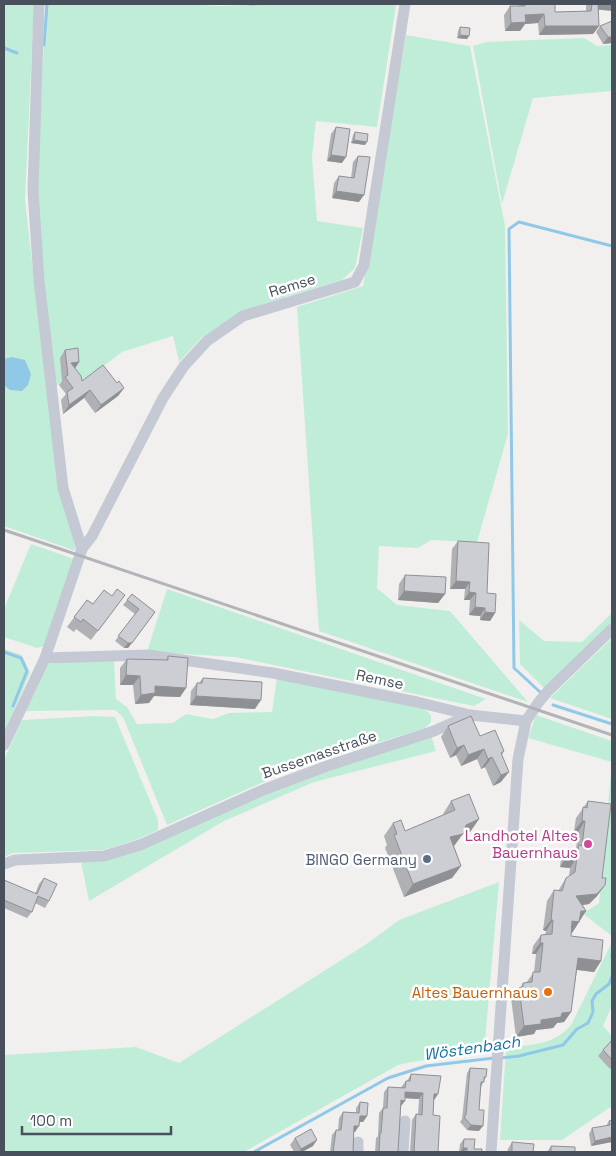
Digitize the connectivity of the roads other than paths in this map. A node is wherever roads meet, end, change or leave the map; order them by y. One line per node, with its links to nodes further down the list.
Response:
1 (40, 4): 3 (street)
2 (405, 4): 3 (street, Remse)
3 (82, 549): 5 (street, Remse)
4 (612, 629): 7 (street)
5 (45, 658): 6 (street, Remse); 8 (street, Remse)
6 (470, 715): 7 (street); 9 (street, Bussemasstraße)
7 (526, 721): 12 (street)
8 (4, 745)
9 (4, 864)
10 (404, 1121): 11 (street)
11 (403, 1152)
12 (491, 1152)

